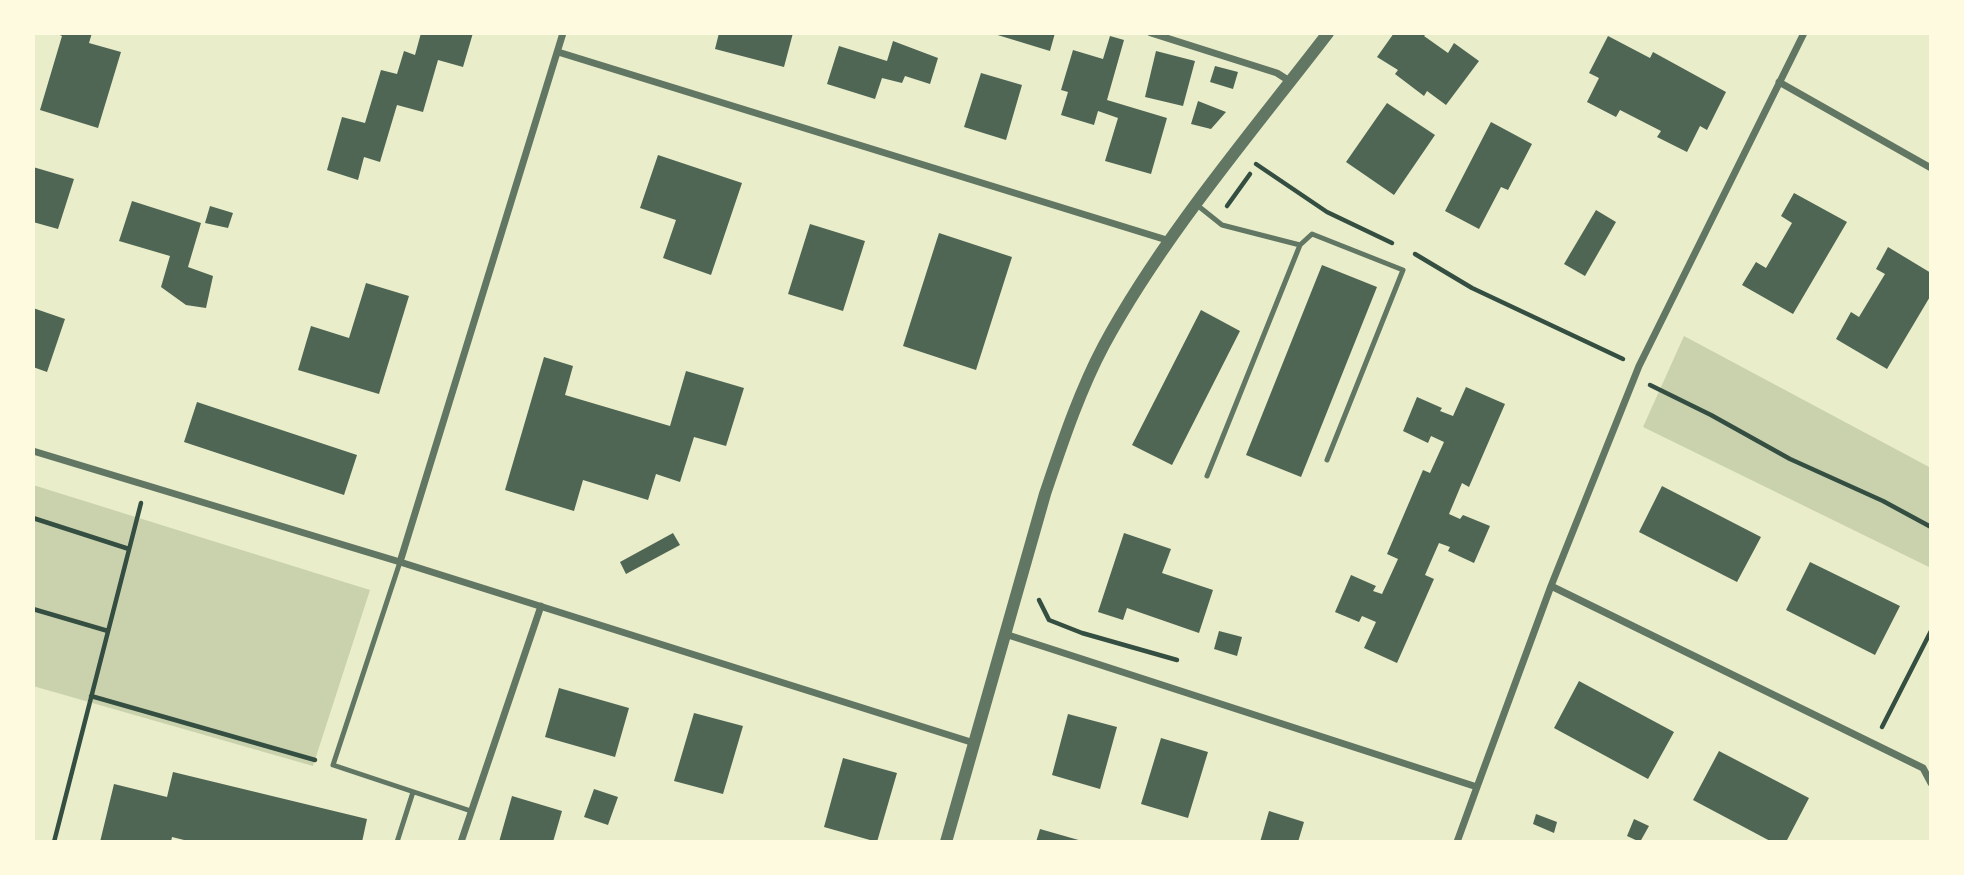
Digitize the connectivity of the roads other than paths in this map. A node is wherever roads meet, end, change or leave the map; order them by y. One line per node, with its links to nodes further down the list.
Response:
1 (564, 33): 5 (street)
2 (1151, 33): 6 (street)
3 (1328, 33): 6 (street)
4 (1804, 33): 7 (street)
5 (558, 52): 10 (street); 15 (street)
6 (1291, 82): 9 (street)
7 (1779, 82): 8 (street); 16 (street)
8 (1931, 168)
9 (1197, 205): 10 (street); 11 (lane)
10 (1171, 241): 18 (street)
11 (1300, 245): 13 (lane); 14 (lane)
12 (33, 451): 15 (street)
13 (1326, 460)
14 (1207, 476)
15 (400, 562): 17 (street); 22 (lane)
16 (1551, 586): 20 (street); 21 (street)
17 (541, 606): 19 (street); 23 (street)
18 (1005, 634): 19 (street); 21 (street)
19 (974, 743): 26 (street)
20 (1931, 783)
21 (1477, 788): 27 (street)
22 (413, 792): 23 (lane); 24 (lane)
23 (471, 811): 25 (street)
24 (397, 842)
25 (461, 842)
26 (946, 842)
27 (1457, 842)

